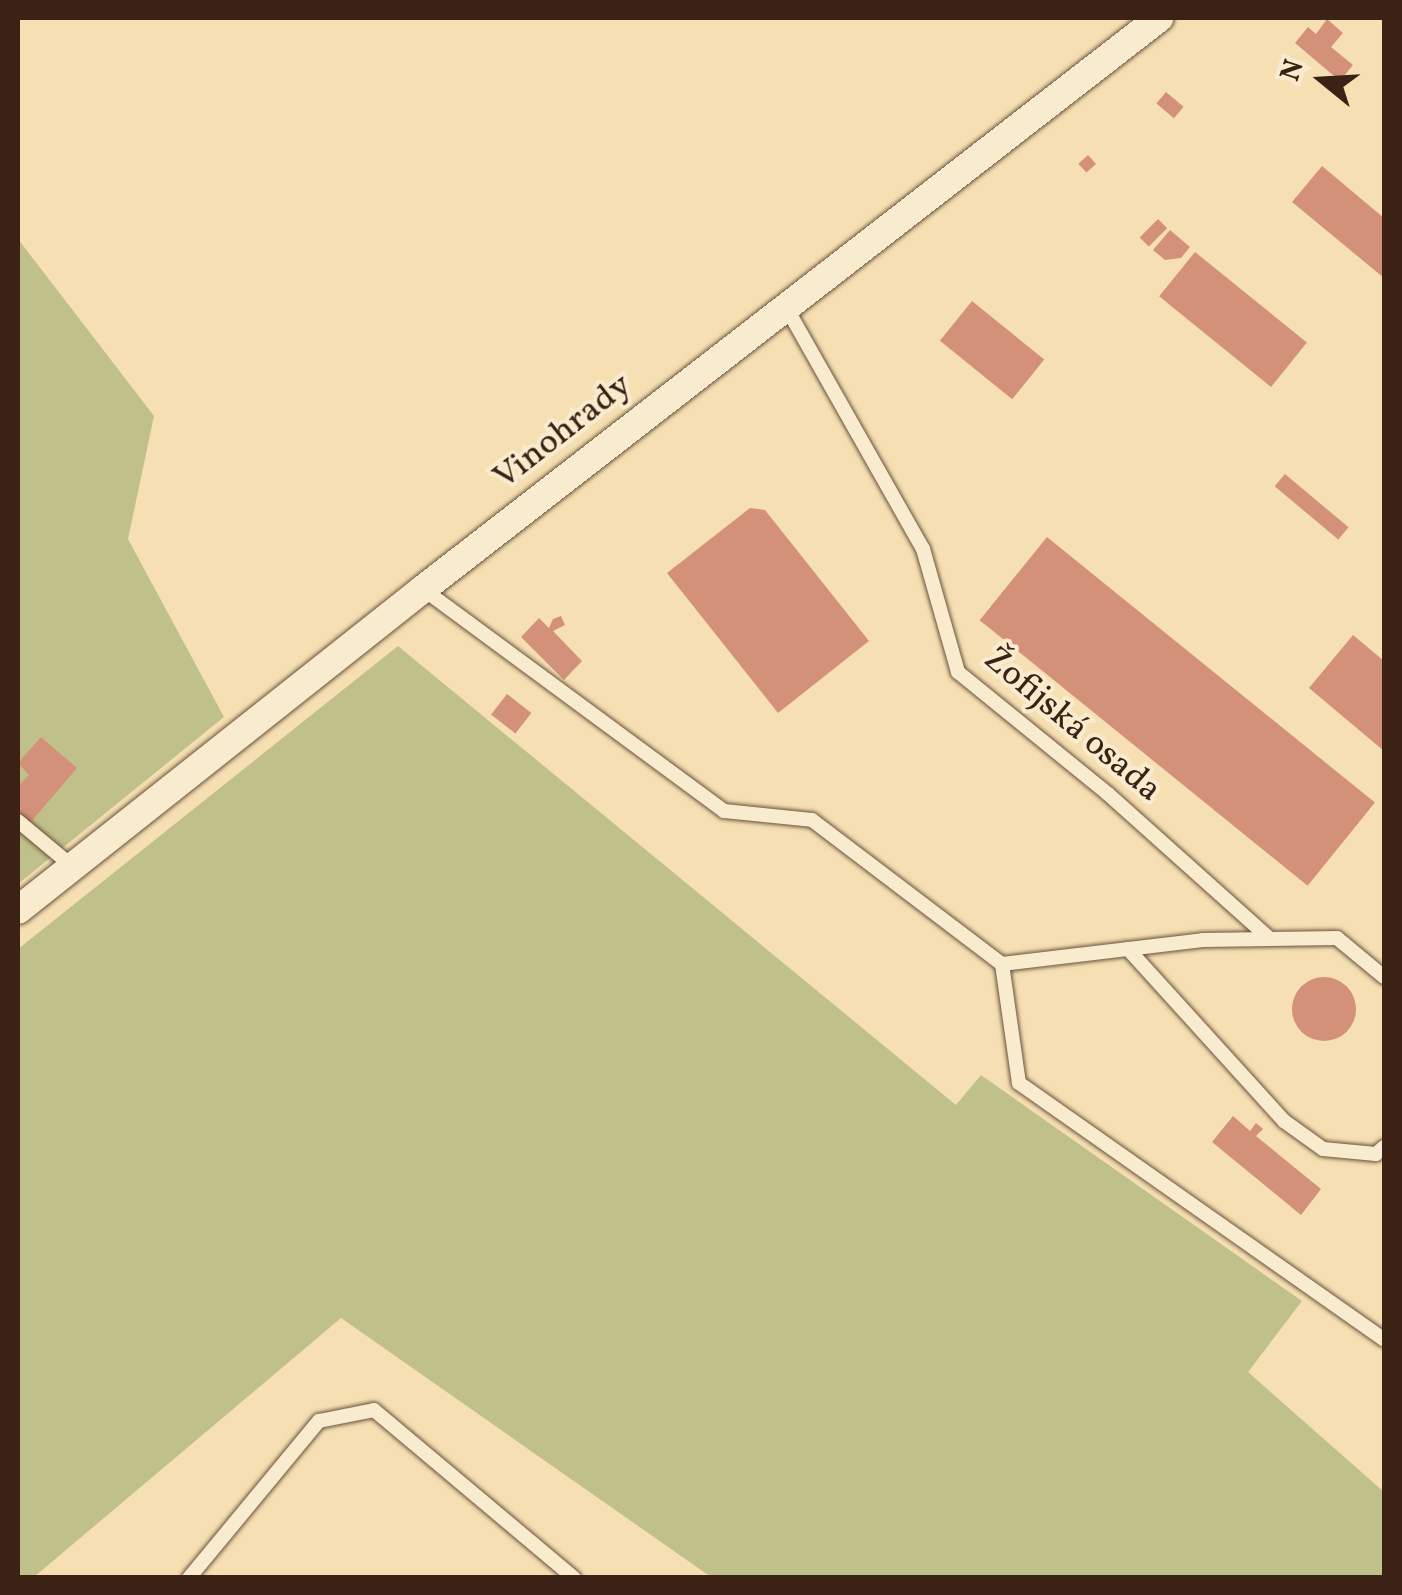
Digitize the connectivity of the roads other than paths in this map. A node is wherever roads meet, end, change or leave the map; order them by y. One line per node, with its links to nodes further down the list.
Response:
1 (1159, 18): 2 (street, Vinohrady)
2 (786, 307): 3 (street, Vinohrady); 7 (lane, Žofijská osada)
3 (423, 589): 5 (street, Vinohrady); 9 (lane)
4 (18, 821): 5 (lane)
5 (72, 867): 6 (street, Vinohrady)
6 (18, 910)
7 (1268, 937): 8 (lane); 10 (lane)
8 (1128, 949): 9 (lane); 11 (lane)
9 (1002, 964): 12 (lane)
10 (1384, 977)
11 (1384, 1147)
12 (1384, 1340)
13 (189, 1578): 14 (lane)
14 (574, 1578)

